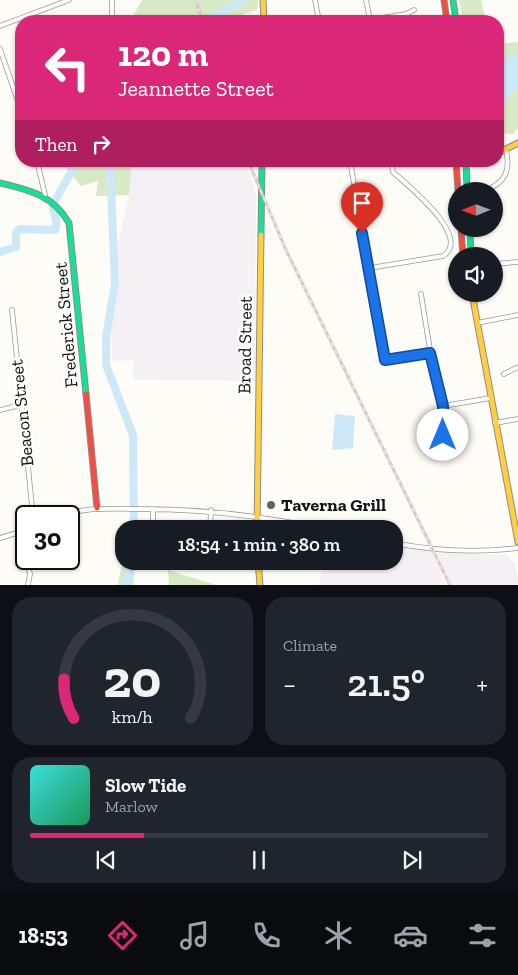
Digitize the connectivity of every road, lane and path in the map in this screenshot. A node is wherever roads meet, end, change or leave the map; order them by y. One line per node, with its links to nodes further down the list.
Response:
1 (69, 0): 9 (street)
2 (112, 0): 10 (street)
3 (263, 0): 11 (main road)
4 (315, 0): 12 (street)
5 (366, 0): 13 (street)
6 (444, 0): 15 (main road)
7 (453, 0): 16 (main road)
8 (414, 10): 14 (street)
9 (25, 15)
10 (112, 15)
11 (264, 15)
12 (318, 15)
13 (369, 15)
14 (400, 15)
15 (446, 15)
16 (455, 15)
17 (15, 19): 18 (street)
18 (0, 26)
19 (0, 49): 20 (street)
20 (15, 86)
21 (518, 143): 22 (main road)
22 (506, 150): 31 (street)
23 (38, 167): 33 (street)
24 (262, 167): 57 (main road, Broad Street)
25 (351, 167): 36 (street)
26 (392, 167): 36 (street)
27 (456, 167): 29 (main road)
28 (466, 167): 30 (main road)
29 (457, 182)
30 (467, 182)
31 (500, 182)
32 (0, 183): 33 (main road, Frederick Street)
33 (45, 195): 53 (main road, Frederick Street)
34 (518, 262): 35 (street)
35 (503, 263)
36 (370, 268): 42 (street)
37 (421, 294): 42 (street)
38 (475, 302): 41 (main road)
39 (12, 310): 46 (street, Beacon Street)
40 (518, 315): 41 (street)
41 (477, 323): 45 (main road)
42 (430, 353): 47 (street)
43 (518, 367): 44 (street)
44 (504, 374)
45 (491, 398): 47 (street); 50 (main road)
46 (21, 405): 48 (street); 52 (street, Beacon Street)
47 (443, 406): 51 (street)
48 (0, 410)
49 (518, 419): 50 (street)
50 (495, 423): 64 (main road)
51 (442, 443)
52 (32, 505)
53 (97, 508): 54 (street); 55 (street)
54 (153, 508): 56 (street); 58 (street)
55 (80, 510)
56 (211, 510): 57 (street); 59 (street)
57 (257, 516): 60 (main road, Broad Street); 61 (street)
58 (153, 520)
59 (210, 520)
60 (257, 520)
61 (278, 520)
62 (15, 534): 63 (street)
63 (0, 538)
64 (518, 542)
65 (403, 544): 66 (street)
66 (518, 548)
67 (29, 570): 69 (street)
68 (259, 570): 70 (main road)
69 (28, 585)
70 (260, 585)

